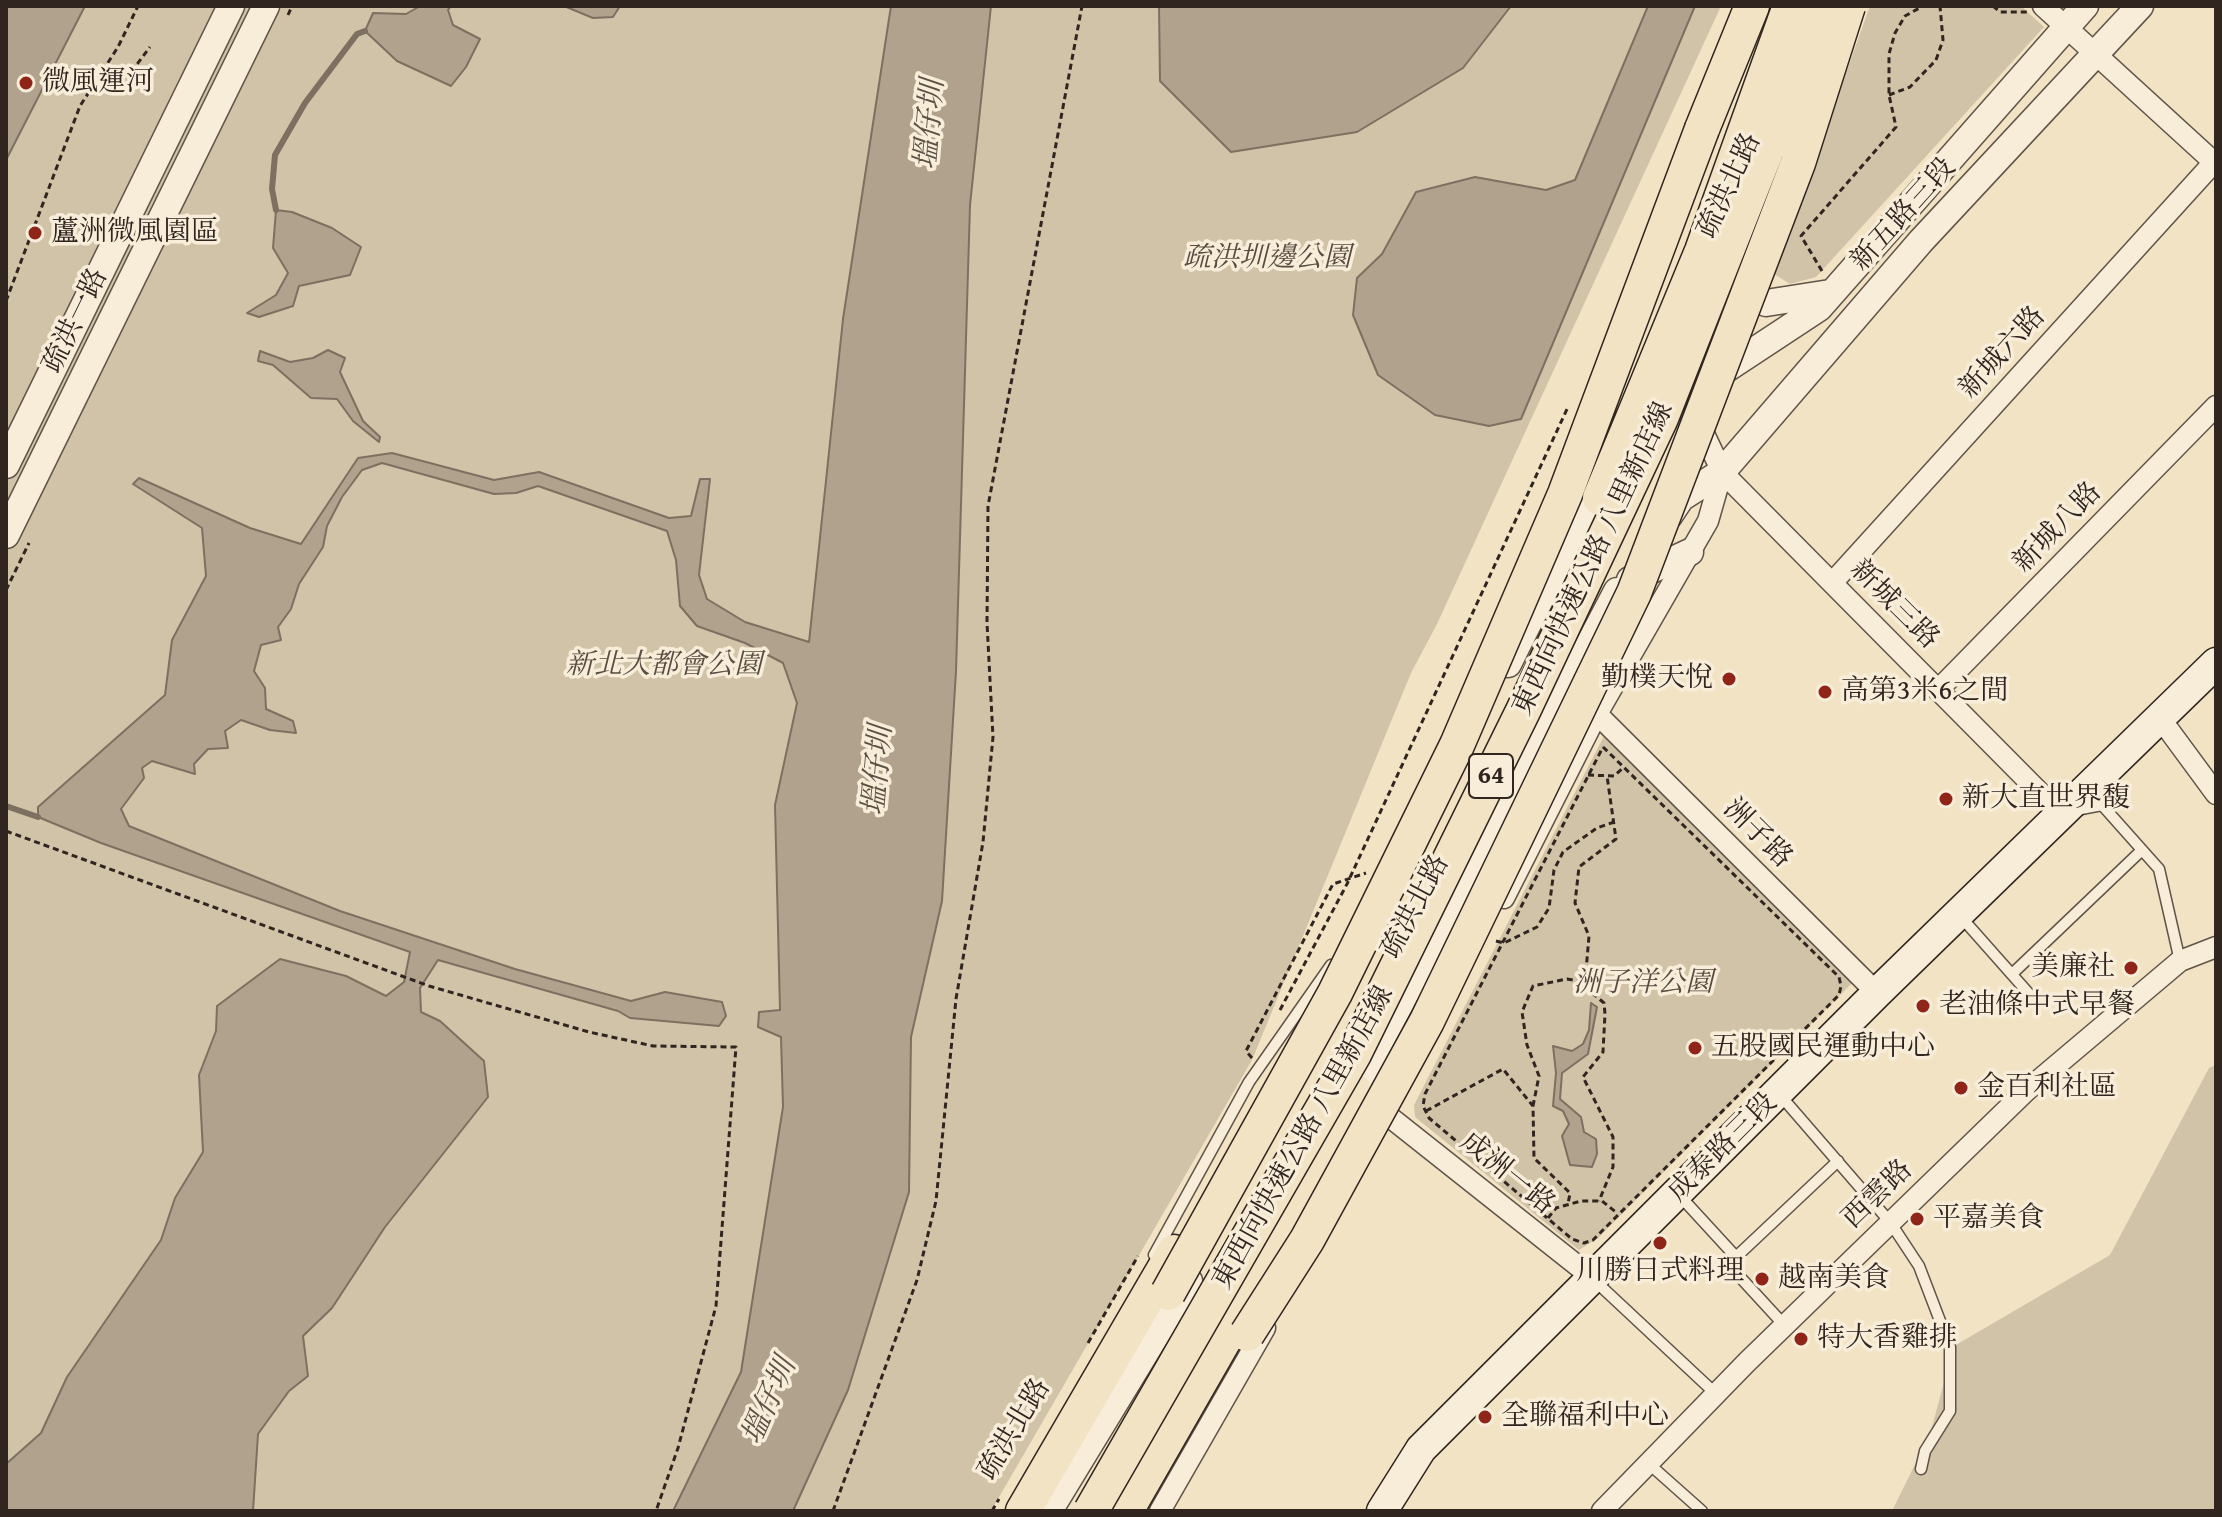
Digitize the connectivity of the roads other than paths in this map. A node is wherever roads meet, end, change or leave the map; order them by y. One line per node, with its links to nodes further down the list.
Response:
1 (231, 6): 17 (street, 疏洪一路)
2 (266, 6): 20 (street, 疏洪一路)
3 (1752, 6): 54 (highway, bridge)
4 (1790, 6): 56 (highway, 東西向快速公路 八里新店線 / 64, bridge)
5 (1819, 6): 57 (highway, 東西向快速公路 八里新店線 / 64, bridge)
6 (1848, 6): 13 (street, 疏洪北路); 60 (highway, bridge)
7 (2085, 6): 10 (street, 新五路三段)
8 (2140, 6): 11 (street, 新五路三段)
9 (2036, 9): 10 (street)
10 (2067, 27): 11 (street); 14 (street, 新五路三段)
11 (2095, 54): 12 (street); 19 (street, 新五路三段)
12 (2215, 162): 22 (street, 新城六路)
13 (1730, 262): 14 (street); 15 (street, 疏洪北路)
14 (1826, 282): 15 (street, 新五路三段)
15 (1687, 395): 18 (street, 疏洪北路); 19 (street, 疏洪北路)
16 (2216, 406): 26 (street, 新城八路)
17 (6, 465)
18 (1606, 468): 25 (lane, 疏洪北路); 39 (street, 疏洪北路)
19 (1722, 472): 21 (street); 22 (street, 新城三路); 23 (street, 疏洪北路)
20 (6, 535)
21 (1690, 552): 23 (street); 27 (street)
22 (1832, 583): 26 (street, 新城三路)
23 (1620, 585): 40 (street, 疏洪北路)
24 (2216, 663): 28 (main road, 成泰路三段)
25 (1478, 664)
26 (1939, 689): 30 (street, 新城三路)
27 (1597, 714): 37 (street, 洲子路); 42 (street)
28 (2160, 718): 29 (street); 30 (main road, 成泰路三段)
29 (2216, 794)
30 (2061, 814): 31 (lane); 32 (main road, 成泰路三段)
31 (2142, 850): 35 (lane); 36 (lane)
32 (1959, 915): 36 (lane); 37 (main road, 成泰路三段)
33 (2216, 947): 35 (street, 西雲路)
34 (1334, 958): 47 (lane, 疏洪北路)
35 (2180, 961): 45 (street, 西雲路)
36 (2012, 974): 38 (lane)
37 (1877, 993): 41 (main road, 成泰路三段)
38 (2031, 996)
39 (1330, 1018): 53 (highway); 55 (street, 疏洪北路)
40 (1355, 1091): 58 (street, 疏洪北路); 59 (highway)
41 (1779, 1093): 43 (lane); 44 (main road, 成泰路三段)
42 (1386, 1114): 48 (street, 成洲一路); 61 (street)
43 (1838, 1161): 45 (lane); 46 (lane)
44 (1678, 1193): 46 (lane); 48 (main road, 成泰路三段)
45 (1890, 1222): 49 (street, 西雲路); 52 (lane)
46 (1736, 1257): 49 (lane)
47 (1150, 1260)
48 (1593, 1278): 50 (lane); 62 (main road, 成泰路三段)
49 (1785, 1326): 50 (street, 西雲路)
50 (1716, 1394): 51 (street, 西雲路)
51 (1648, 1463): 63 (street, 西雲路); 64 (lane)
52 (1921, 1469)
53 (1011, 1504)
54 (1038, 1511)
55 (1049, 1511)
56 (1073, 1511)
57 (1091, 1511)
58 (1108, 1511)
59 (1126, 1511)
60 (1146, 1511)
61 (1160, 1511)
62 (1382, 1511)
63 (1602, 1511)
64 (1702, 1511)

